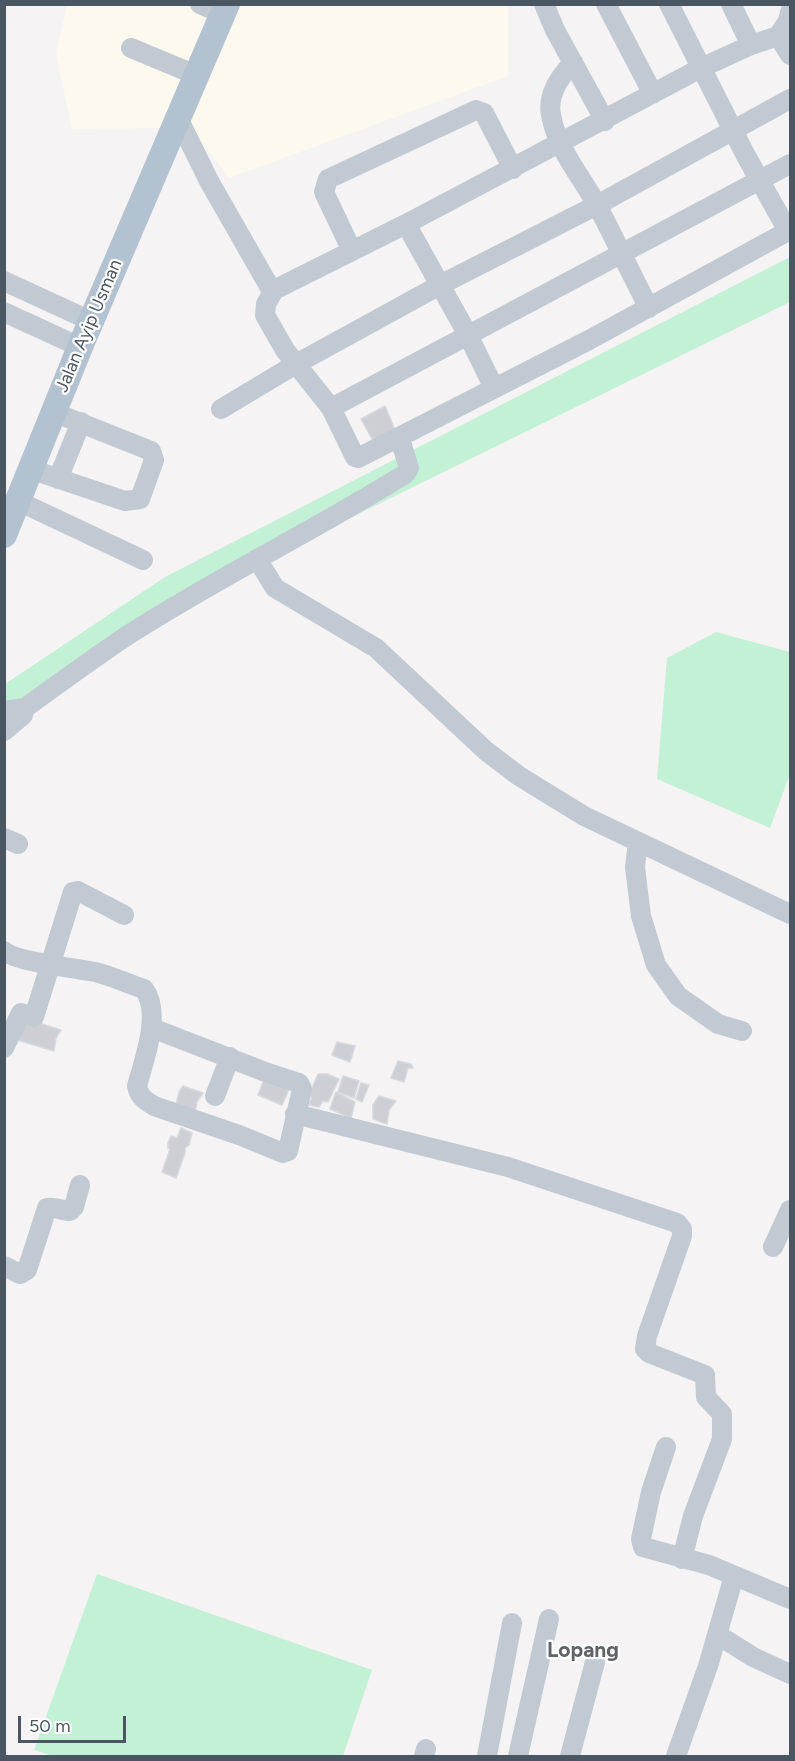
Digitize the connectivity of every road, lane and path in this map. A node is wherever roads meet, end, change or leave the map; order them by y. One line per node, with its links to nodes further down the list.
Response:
1 (544, 4): 11 (street)
2 (606, 4): 14 (street)
3 (669, 4): 12 (street)
4 (731, 4): 8 (street)
5 (217, 8): 13 (main road, Jalan Ayip Usman)
6 (790, 12): 7 (street)
7 (778, 36): 8 (street); 10 (street)
8 (751, 45): 12 (street)
9 (131, 48): 13 (street)
10 (790, 55)
11 (573, 62): 17 (street); 19 (street)
12 (701, 68): 14 (street); 18 (street)
13 (196, 75): 16 (main road, Jalan Ayip Usman)
14 (652, 94): 17 (street)
15 (790, 99): 18 (street)
16 (178, 118): 30 (street); 33 (main road, Jalan Ayip Usman)
17 (605, 121): 19 (street)
18 (733, 130): 22 (street); 23 (street)
19 (560, 144): 21 (street); 23 (street)
20 (790, 164): 22 (street)
21 (513, 169): 24 (street); 26 (street)
22 (760, 180): 25 (street); 27 (street)
23 (597, 205): 27 (street); 29 (street)
24 (406, 224): 26 (street); 29 (street)
25 (789, 230): 31 (street)
26 (352, 251): 30 (street)
27 (620, 253): 31 (street); 34 (street)
28 (4, 281): 33 (street)
29 (440, 285): 34 (street); 36 (street)
30 (274, 290): 36 (street)
31 (649, 308): 37 (street)
32 (4, 312): 35 (street)
33 (91, 321): 35 (main road, Jalan Ayip Usman)
34 (468, 335): 37 (street); 38 (street)
35 (80, 347): 40 (main road, Jalan Ayip Usman)
36 (296, 364): 38 (street); 39 (street)
37 (494, 388): 42 (street)
38 (331, 408): 42 (street)
39 (221, 410)
40 (53, 412): 41 (street); 43 (main road, Jalan Ayip Usman)
41 (81, 422): 44 (street); 44 (street)
42 (400, 439): 47 (street)
43 (30, 469): 44 (street); 45 (main road, Jalan Ayip Usman)
44 (58, 478)
45 (18, 501): 46 (main road, Jalan Ayip Usman); 48 (street)
46 (4, 535)
47 (257, 559): 49 (street); 52 (street)
48 (143, 560)
49 (25, 708): 50 (street); 51 (street)
50 (4, 711)
51 (4, 731)
52 (638, 842): 53 (street); 58 (street)
53 (790, 914)
54 (124, 915): 56 (street)
55 (4, 951): 56 (street)
56 (51, 964): 57 (street); 59 (street)
57 (152, 1028): 60 (street); 62 (street)
58 (742, 1031)
59 (4, 1048)
60 (230, 1058): 61 (street); 62 (street)
61 (214, 1096)
62 (296, 1114): 68 (street)
63 (81, 1185): 66 (street)
64 (790, 1210): 65 (street)
65 (773, 1247)
66 (4, 1266)
67 (666, 1447): 68 (street)
68 (682, 1559): 69 (street)
69 (734, 1576): 70 (street); 73 (street)
70 (790, 1599)
71 (549, 1619): 77 (street)
72 (512, 1623): 76 (street)
73 (718, 1635): 75 (street); 79 (street)
74 (595, 1662): 78 (street)
75 (790, 1674)
76 (487, 1756)
77 (518, 1756)
78 (570, 1756)
79 (676, 1756)

